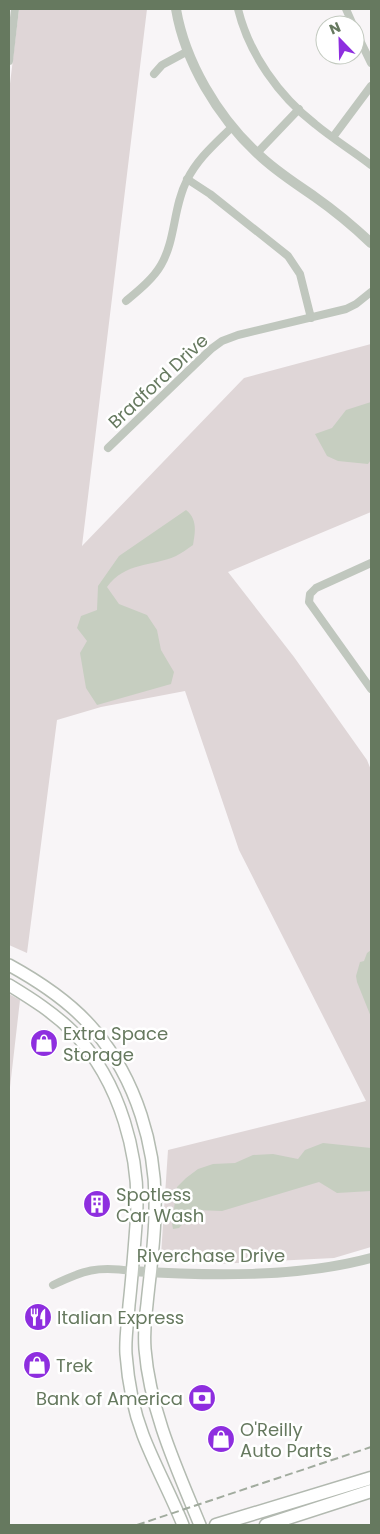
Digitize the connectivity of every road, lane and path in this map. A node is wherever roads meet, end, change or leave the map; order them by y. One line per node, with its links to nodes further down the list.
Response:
1 (15, 9): 6 (street)
2 (176, 9): 4 (street)
3 (238, 9): 10 (street)
4 (188, 51): 8 (street); 11 (street)
5 (365, 52): 7 (street)
6 (9, 61)
7 (371, 63)
8 (154, 74)
9 (371, 86): 12 (street)
10 (299, 109): 12 (street); 13 (street)
11 (232, 127): 13 (street); 15 (street)
12 (333, 137): 14 (street)
13 (257, 154): 16 (street)
14 (371, 165)
15 (187, 179): 18 (street); 19 (street)
16 (371, 243)
17 (371, 292): 19 (street, Bradford Drive)
18 (126, 302)
19 (311, 318): 20 (street, Bradford Drive)
20 (108, 448)
21 (371, 563): 22 (street)
22 (371, 689)
23 (9, 965): 25 (main road)
24 (9, 985): 26 (main road)
25 (140, 1111): 26 (main road); 29 (main road)
26 (123, 1118): 28 (main road)
27 (371, 1258): 29 (street, Riverchase Drive)
28 (132, 1271): 29 (street, Riverchase Drive); 30 (street, Riverchase Drive); 32 (main road)
29 (150, 1272): 31 (main road)
30 (53, 1285)
31 (153, 1399): 32 (main road); 36 (main road)
32 (133, 1404): 35 (main road)
33 (371, 1478): 37 (main road)
34 (371, 1492): 38 (main road)
35 (183, 1525)
36 (200, 1525)
37 (216, 1525)
38 (266, 1525)

